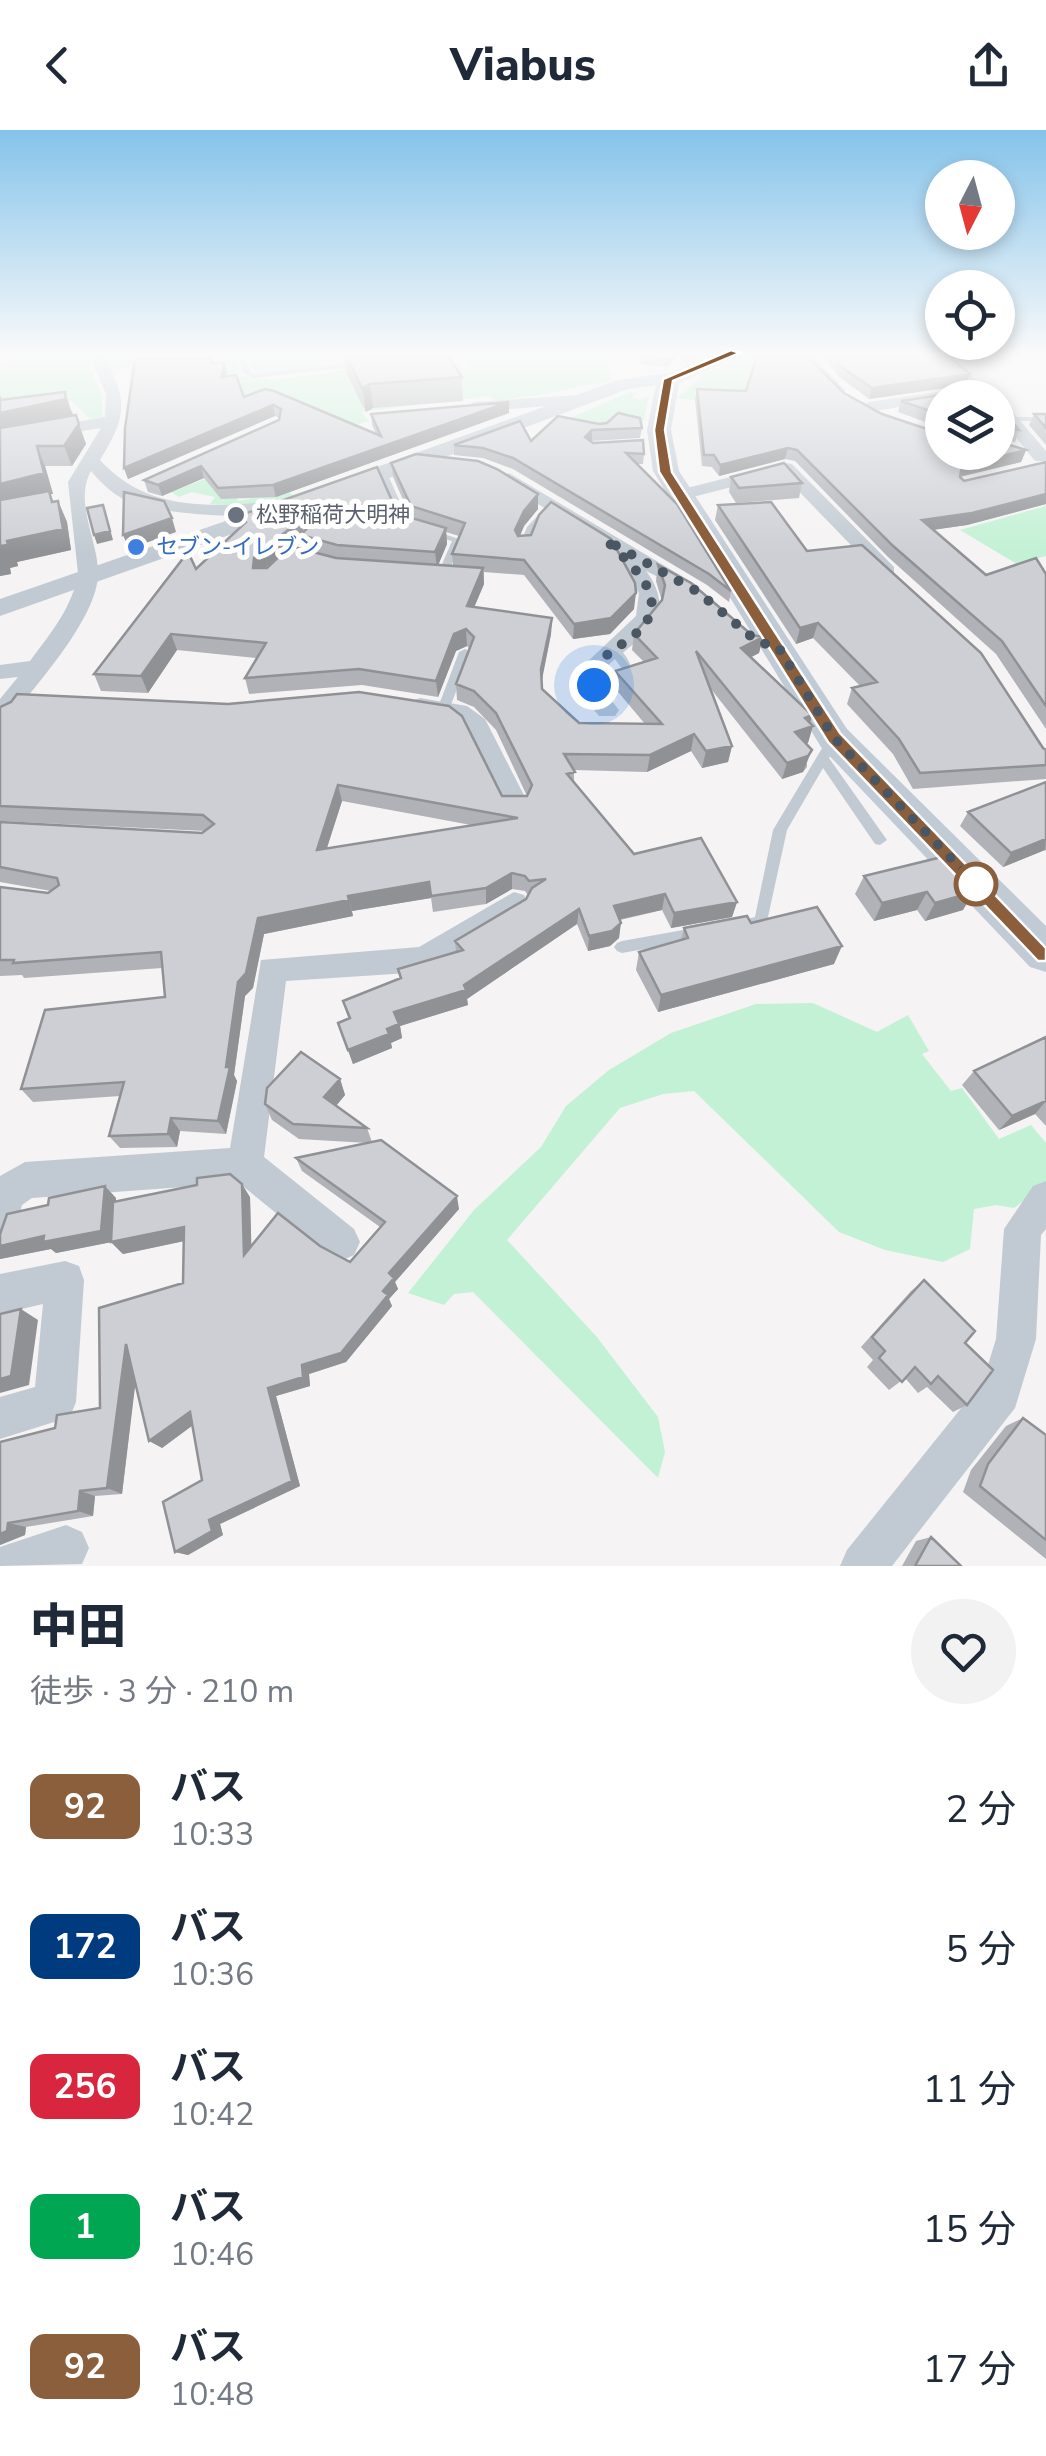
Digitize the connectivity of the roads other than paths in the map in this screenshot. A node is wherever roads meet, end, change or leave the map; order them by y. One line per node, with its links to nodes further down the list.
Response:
1 (525, 420): 10 (street)
2 (660, 420): 15 (main road)
3 (892, 420): 5 (street)
4 (112, 421): 7 (street); 9 (street)
5 (896, 422)
6 (1015, 423): 11 (street)
7 (0, 440)
8 (1015, 449): 11 (street)
9 (90, 460): 17 (street); 23 (street)
10 (419, 460): 12 (street); 14 (street)
11 (1042, 461)
12 (472, 465)
13 (494, 472): 16 (street)
14 (382, 473): 17 (street); 21 (lane)
15 (681, 495): 24 (street); 28 (main road)
16 (552, 505): 18 (street); 19 (lane)
17 (290, 506): 23 (street)
18 (606, 540): 25 (street); 29 (street)
19 (524, 548)
20 (425, 574): 21 (lane)
21 (442, 576): 22 (lane)
22 (457, 577)
23 (89, 578): 26 (street); 31 (street)
24 (903, 586)
25 (712, 604)
26 (0, 608)
27 (740, 627): 28 (street)
28 (777, 645): 39 (main road)
29 (613, 648): 32 (lane); 38 (street)
30 (465, 652): 37 (lane)
31 (38, 667): 33 (street); 36 (street)
32 (627, 667)
33 (0, 672)
34 (46, 700): 36 (street)
35 (394, 702): 37 (street)
36 (7, 706)
37 (443, 710): 40 (street)
38 (607, 710)
39 (829, 748): 41 (lane); 43 (lane); 46 (main road)
40 (515, 803)
41 (880, 840)
42 (514, 902): 47 (street)
43 (726, 928)
44 (709, 931): 45 (lane)
45 (622, 947)
46 (1046, 954)
47 (245, 1164): 49 (street); 50 (street)
48 (1046, 1199): 55 (street)
49 (0, 1229)
50 (342, 1242)
51 (0, 1294): 52 (street)
52 (0, 1418)
53 (66, 1548): 54 (street)
54 (9, 1566)
55 (863, 1566)

